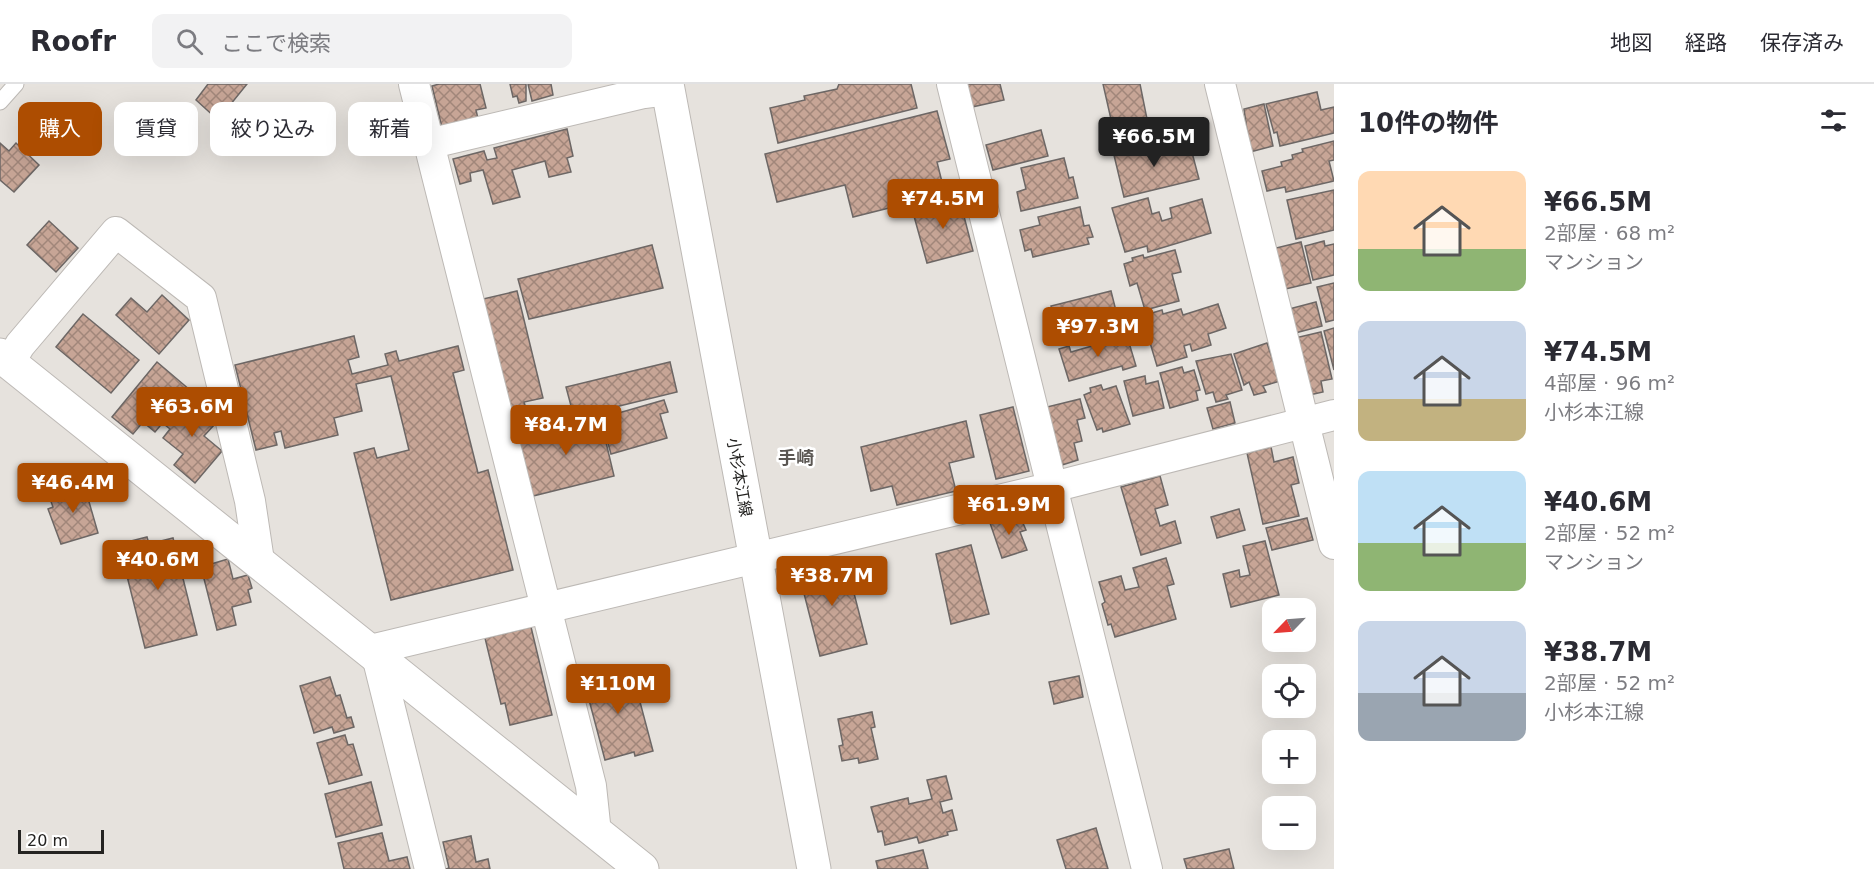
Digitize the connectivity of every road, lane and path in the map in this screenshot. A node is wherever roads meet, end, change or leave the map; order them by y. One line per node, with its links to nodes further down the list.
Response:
1 (16, 84): 6 (lane)
2 (414, 84): 7 (street)
3 (952, 84): 13 (street)
4 (1220, 84): 12 (street)
5 (667, 87): 8 (street); 15 (street, 小杉本江線)
6 (0, 102)
7 (418, 102)
8 (432, 143)
9 (432, 156): 17 (street)
10 (5, 358): 16 (street); 16 (street)
11 (1334, 415): 12 (street)
12 (1303, 423): 13 (street); 14 (street)
13 (1053, 487): 15 (street); 23 (street)
14 (1334, 544)
15 (755, 560): 17 (street); 22 (street, 小杉本江線)
16 (260, 561): 18 (street)
17 (545, 609): 18 (street); 19 (street)
18 (374, 655): 19 (street); 20 (street)
19 (596, 833): 21 (street)
20 (430, 869)
21 (642, 869)
22 (814, 869)
23 (1147, 869)

